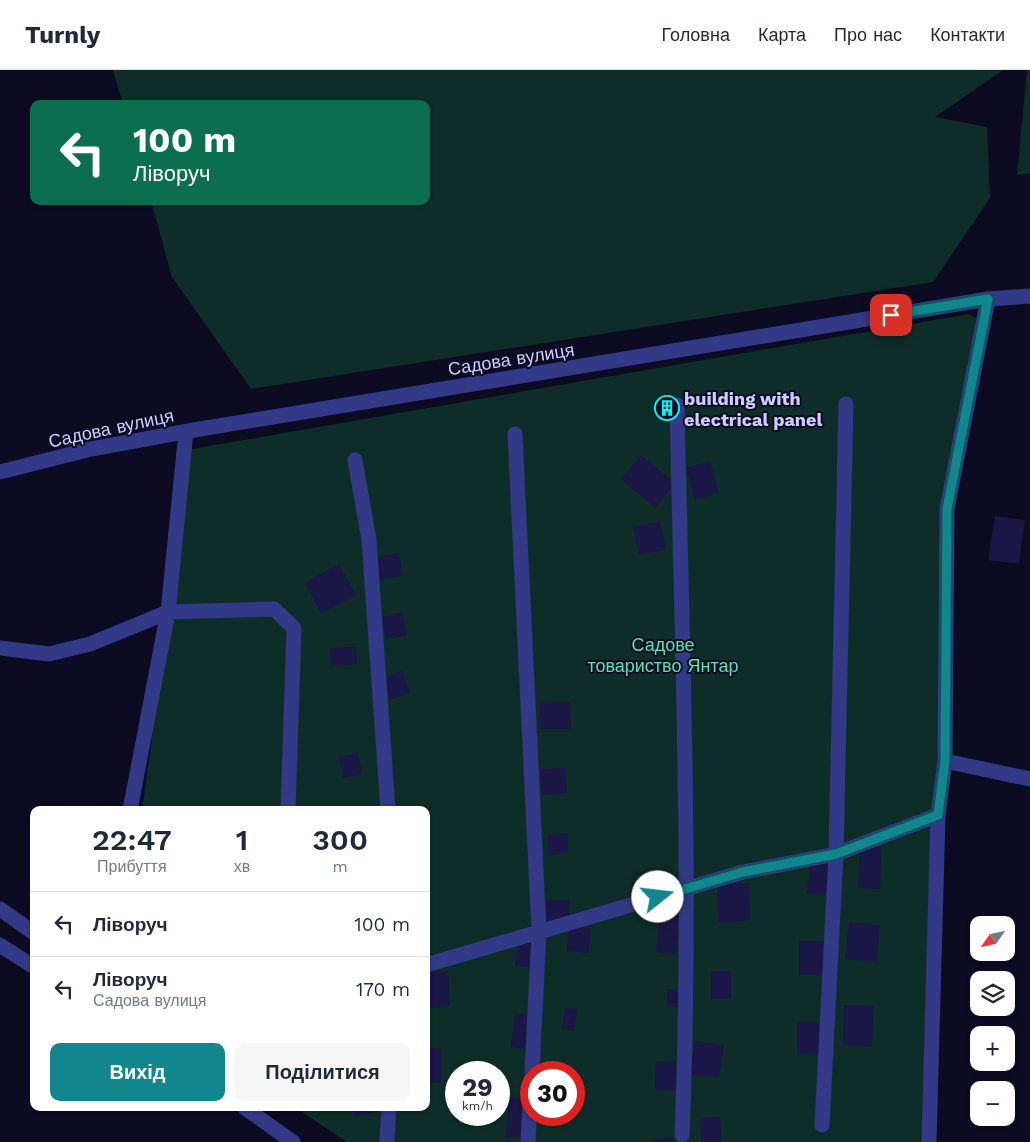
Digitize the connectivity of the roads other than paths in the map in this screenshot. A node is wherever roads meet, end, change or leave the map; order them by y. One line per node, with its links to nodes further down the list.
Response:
1 (1030, 296): 2 (street, Садова вулиця)
2 (988, 299): 5 (street, Садова вулиця); 11 (street)
3 (846, 404): 17 (street)
4 (677, 405): 18 (street)
5 (186, 432): 8 (street, Садова вулиця); 9 (street)
6 (515, 434): 21 (street)
7 (355, 460): 15 (street)
8 (0, 472)
9 (168, 612): 10 (street); 13 (street); 14 (street)
10 (0, 648)
11 (945, 761): 12 (street); 16 (street)
12 (1030, 779)
13 (131, 806)
14 (288, 806)
15 (388, 806)
16 (938, 815): 17 (street); 34 (street)
17 (836, 854): 18 (street); 28 (street)
18 (687, 888): 21 (street); 30 (street)
19 (0, 909): 20 (street)
20 (30, 929)
21 (539, 932): 24 (street); 25 (street)
22 (0, 945): 23 (street)
23 (30, 964)
24 (430, 964)
25 (533, 1061)
26 (389, 1111): 31 (street)
27 (260, 1112): 32 (street)
28 (822, 1125)
29 (529, 1126): 33 (street)
30 (682, 1135)
31 (387, 1139)
32 (293, 1142)
33 (528, 1142)
34 (929, 1142)

